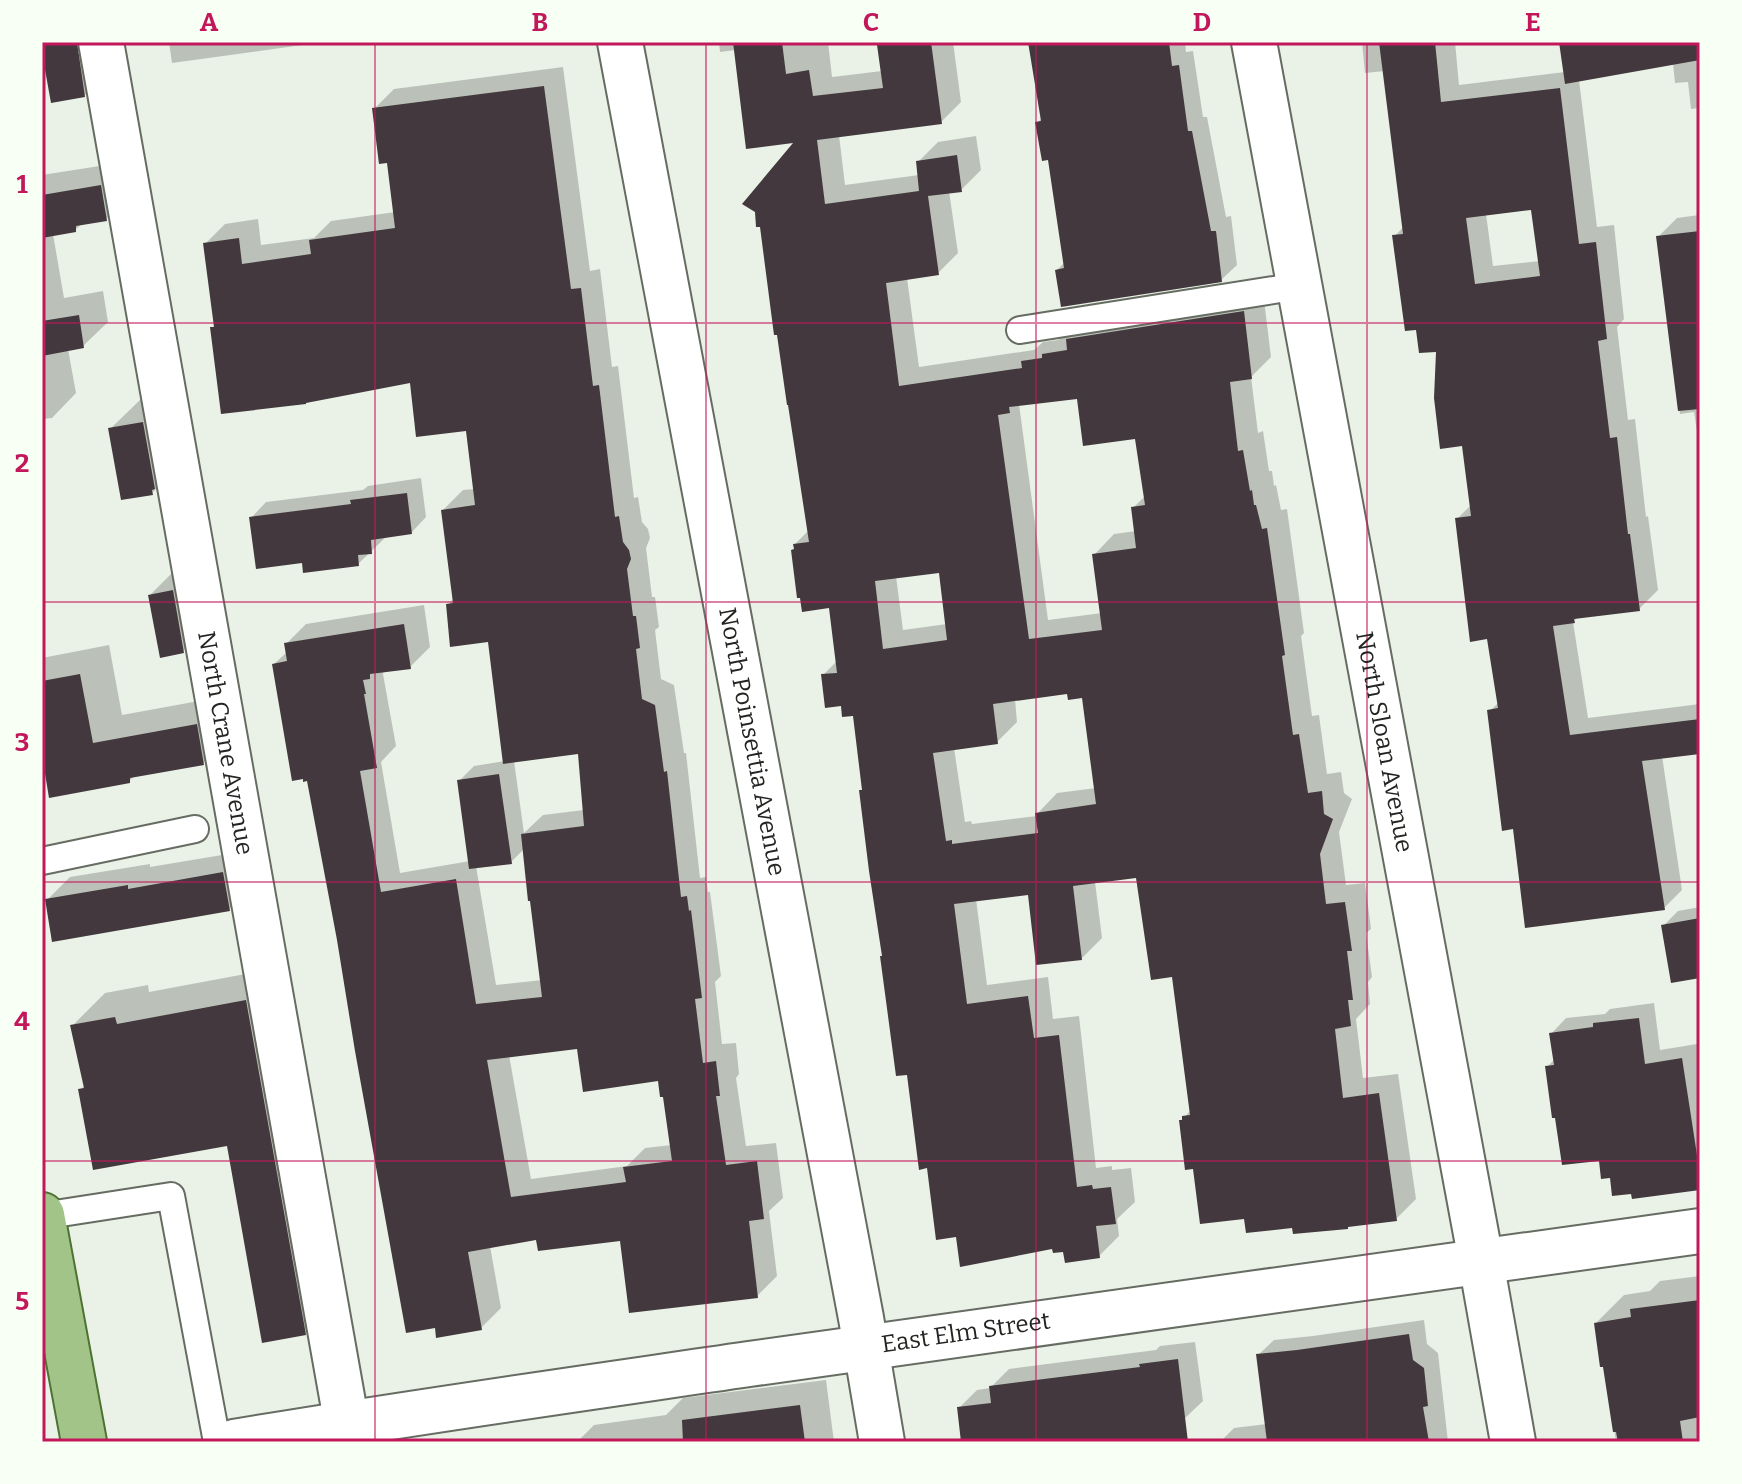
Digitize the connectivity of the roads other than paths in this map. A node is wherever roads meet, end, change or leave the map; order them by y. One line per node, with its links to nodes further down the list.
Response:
1 (101, 42): 12 (street, North Crane Avenue)
2 (620, 42): 11 (street, North Poinsettia Avenue)
3 (1254, 42): 4 (street, North Sloan Avenue)
4 (1299, 286): 5 (lane); 10 (street, North Sloan Avenue)
5 (1020, 330)
6 (195, 829): 7 (lane)
7 (42, 861)
8 (42, 1215): 13 (main road); 14 (lane)
9 (1700, 1231): 10 (street, East Elm Street)
10 (1480, 1260): 11 (street, East Elm Street); 17 (street, North Sloan Avenue)
11 (865, 1347): 12 (street, East Elm Street); 16 (street, North Poinsettia Avenue)
12 (349, 1433): 15 (street, East Elm Street)
13 (84, 1442)
14 (217, 1442)
15 (234, 1442)
16 (882, 1442)
17 (1513, 1442)

